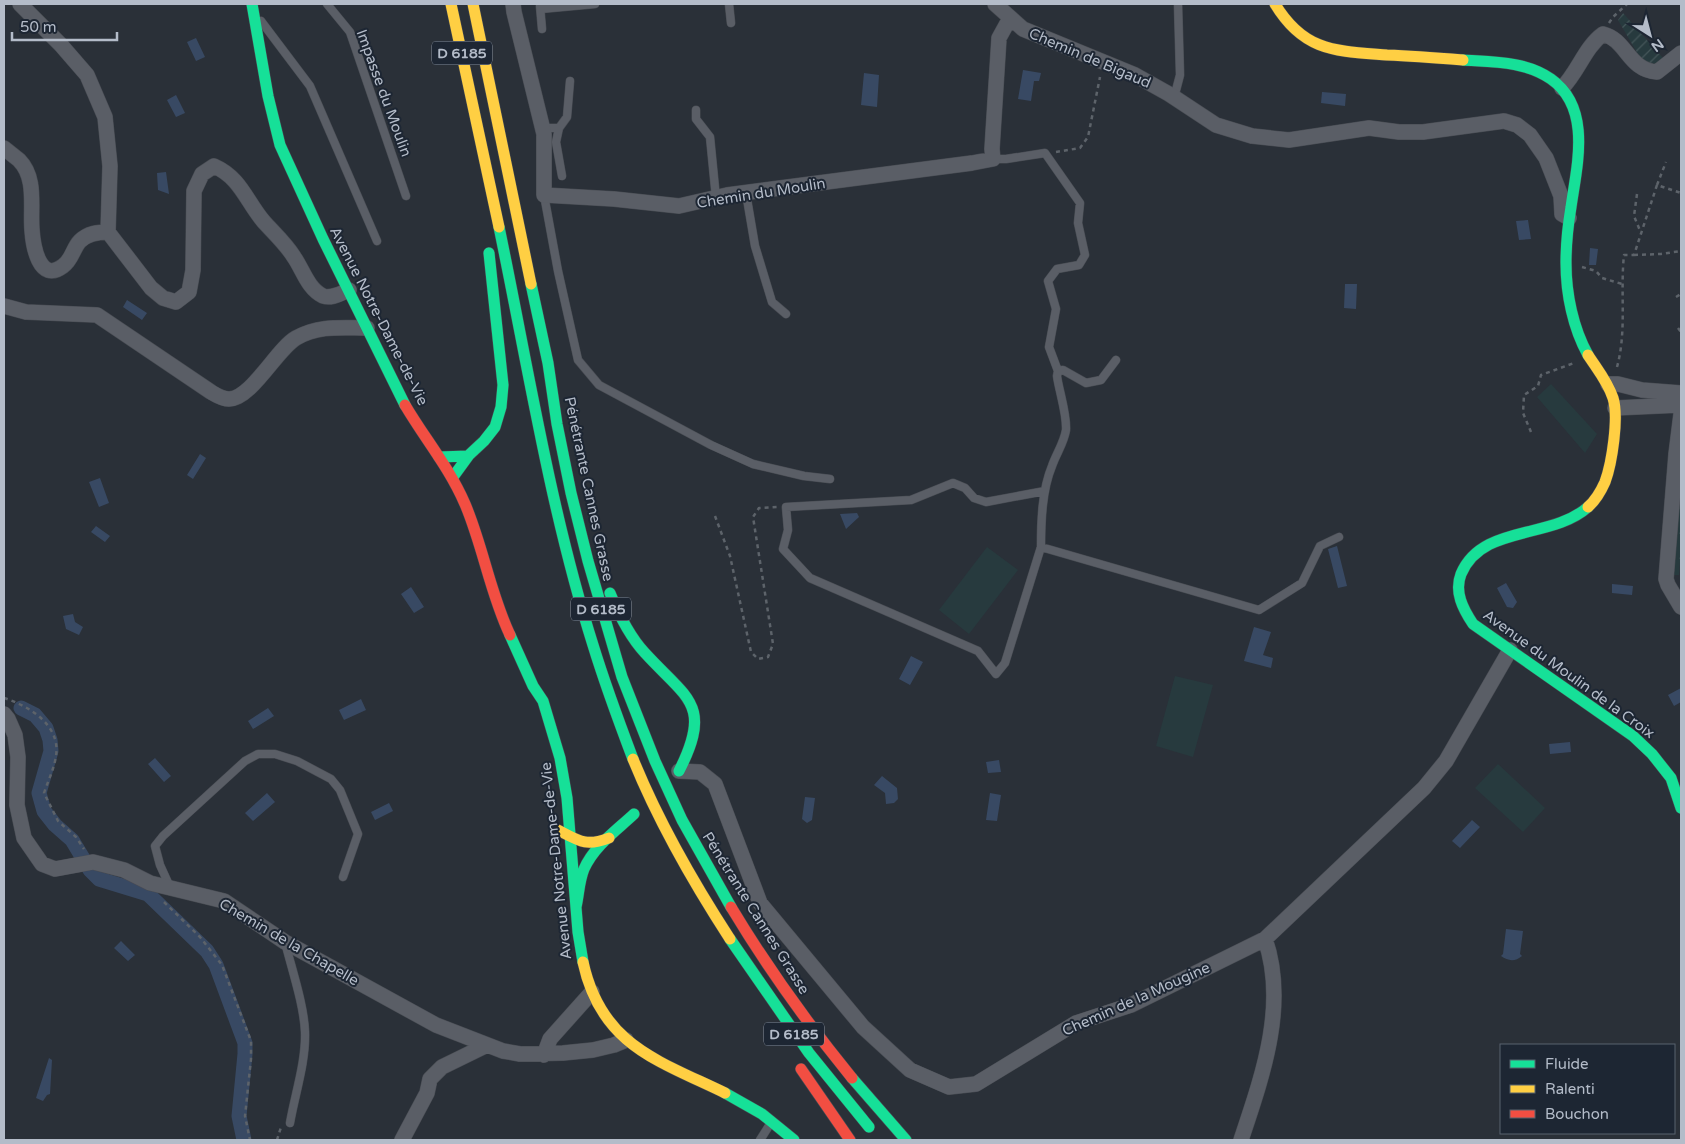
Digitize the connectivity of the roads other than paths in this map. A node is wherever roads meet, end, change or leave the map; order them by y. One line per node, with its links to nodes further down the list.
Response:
1 (20, 4): 32 (street)
2 (327, 4): 28 (lane, Impasse du Moulin)
3 (451, 4): 19 (main road, D 6185)
4 (473, 4): 40 (main road, Pénétrante Cannes Grasse / D 6185)
5 (513, 4): 21 (street)
6 (595, 4): 10 (lane)
7 (728, 4): 13 (lane)
8 (1178, 4): 18 (lane)
9 (1275, 4): 17 (main road)
10 (540, 6): 14 (lane)
11 (252, 7): 34 (lane); 35 (main road, Avenue Notre-Dame-de-Vie)
12 (1004, 9): 18 (street, Chemin de Bigaud); 24 (street)
13 (731, 23)
14 (542, 29)
15 (1681, 53): 17 (street)
16 (570, 81): 22 (lane)
17 (1562, 88): 30 (main road)
18 (1174, 98): 30 (street, Chemin de Bigaud)
19 (473, 103): 31 (main road); 70 (main road, D 6185)
20 (696, 110): 29 (lane)
21 (542, 128): 22 (lane); 27 (street)
22 (558, 128): 25 (lane)
23 (4, 148): 32 (street)
24 (993, 159): 26 (street, Chemin du Moulin); 41 (lane, Chemin du Moulin)
25 (562, 176)
26 (746, 193): 29 (street, Chemin du Moulin); 37 (lane)
27 (544, 194): 29 (street, Chemin du Moulin); 50 (lane)
28 (406, 196)
29 (716, 198)
30 (1569, 218): 42 (main road)
31 (485, 220)
32 (108, 232): 35 (street)
33 (488, 239): 48 (main road)
34 (377, 241)
35 (349, 290): 38 (main road, Avenue Notre-Dame-de-Vie)
36 (4, 306): 38 (street)
37 (786, 314)
38 (367, 328): 47 (main road, Avenue Notre-Dame-de-Vie)
39 (1116, 360): 41 (lane)
40 (549, 365): 52 (main road); 91 (main road, Pénétrante Cannes Grasse / D 6185)
41 (1058, 371): 51 (lane)
42 (1605, 378): 43 (street); 45 (main road)
43 (1681, 393)
44 (1681, 405): 45 (street)
45 (1615, 408): 57 (main road, Avenue du Moulin de la Croix)
46 (1681, 414): 56 (street)
47 (439, 456): 48 (main road); 49 (main road, Avenue Notre-Dame-de-Vie)
48 (468, 456): 49 (main road)
49 (453, 477): 58 (main road, Avenue Notre-Dame-de-Vie)
50 (830, 479)
51 (1046, 491): 54 (lane); 54 (lane)
52 (586, 507)
53 (1339, 537): 54 (lane)
54 (1041, 547)
55 (607, 583): 60 (main road)
56 (1681, 607)
57 (1510, 650): 61 (main road, Avenue du Moulin de la Croix); 71 (street, Chemin de la Mougine)
58 (533, 686): 64 (main road, Avenue Notre-Dame-de-Vie); 65 (main road, Avenue Notre-Dame-de-Vie)
59 (4, 714): 68 (street, Chemin de la Chapelle)
60 (679, 771): 71 (street, Chemin de la Mougine)
61 (1676, 776): 62 (main road, Avenue du Moulin de la Croix)
62 (1681, 808)
63 (634, 814): 66 (main road)
64 (558, 830): 65 (main road); 73 (main road, Avenue Notre-Dame-de-Vie)
65 (571, 836): 66 (main road); 69 (main road, Avenue Notre-Dame-de-Vie)
66 (608, 838): 69 (main road)
67 (343, 877): 68 (lane)
68 (165, 892): 72 (street, Chemin de la Chapelle)
69 (576, 908): 75 (main road, Avenue Notre-Dame-de-Vie)
70 (717, 921): 76 (main road); 85 (main road, D 6185)
71 (1265, 939): 92 (street)
72 (285, 942): 78 (street, Chemin de la Chapelle); 83 (lane)
73 (574, 970)
74 (578, 984): 75 (main road, Avenue Notre-Dame-de-Vie)
75 (588, 996): 77 (main road, Avenue Notre-Dame-de-Vie); 79 (main road, Avenue Notre-Dame-de-Vie); 80 (street)
76 (756, 997)
77 (596, 1022)
78 (483, 1044): 80 (street, Chemin de la Chapelle); 86 (street)
79 (618, 1044): 80 (street, Chemin de la Chapelle); 84 (main road, Avenue Notre-Dame-de-Vie)
80 (544, 1054)
81 (793, 1056): 90 (main road)
82 (706, 1097): 84 (main road, Avenue Notre-Dame-de-Vie)
83 (290, 1123)
84 (769, 1126): 87 (lane); 88 (main road, Avenue Notre-Dame-de-Vie); 89 (main road, Avenue Notre-Dame-de-Vie)
85 (876, 1134)
86 (402, 1140)
87 (760, 1140)
88 (779, 1140)
89 (794, 1140)
90 (850, 1140)
91 (906, 1140)
92 (1241, 1140)

